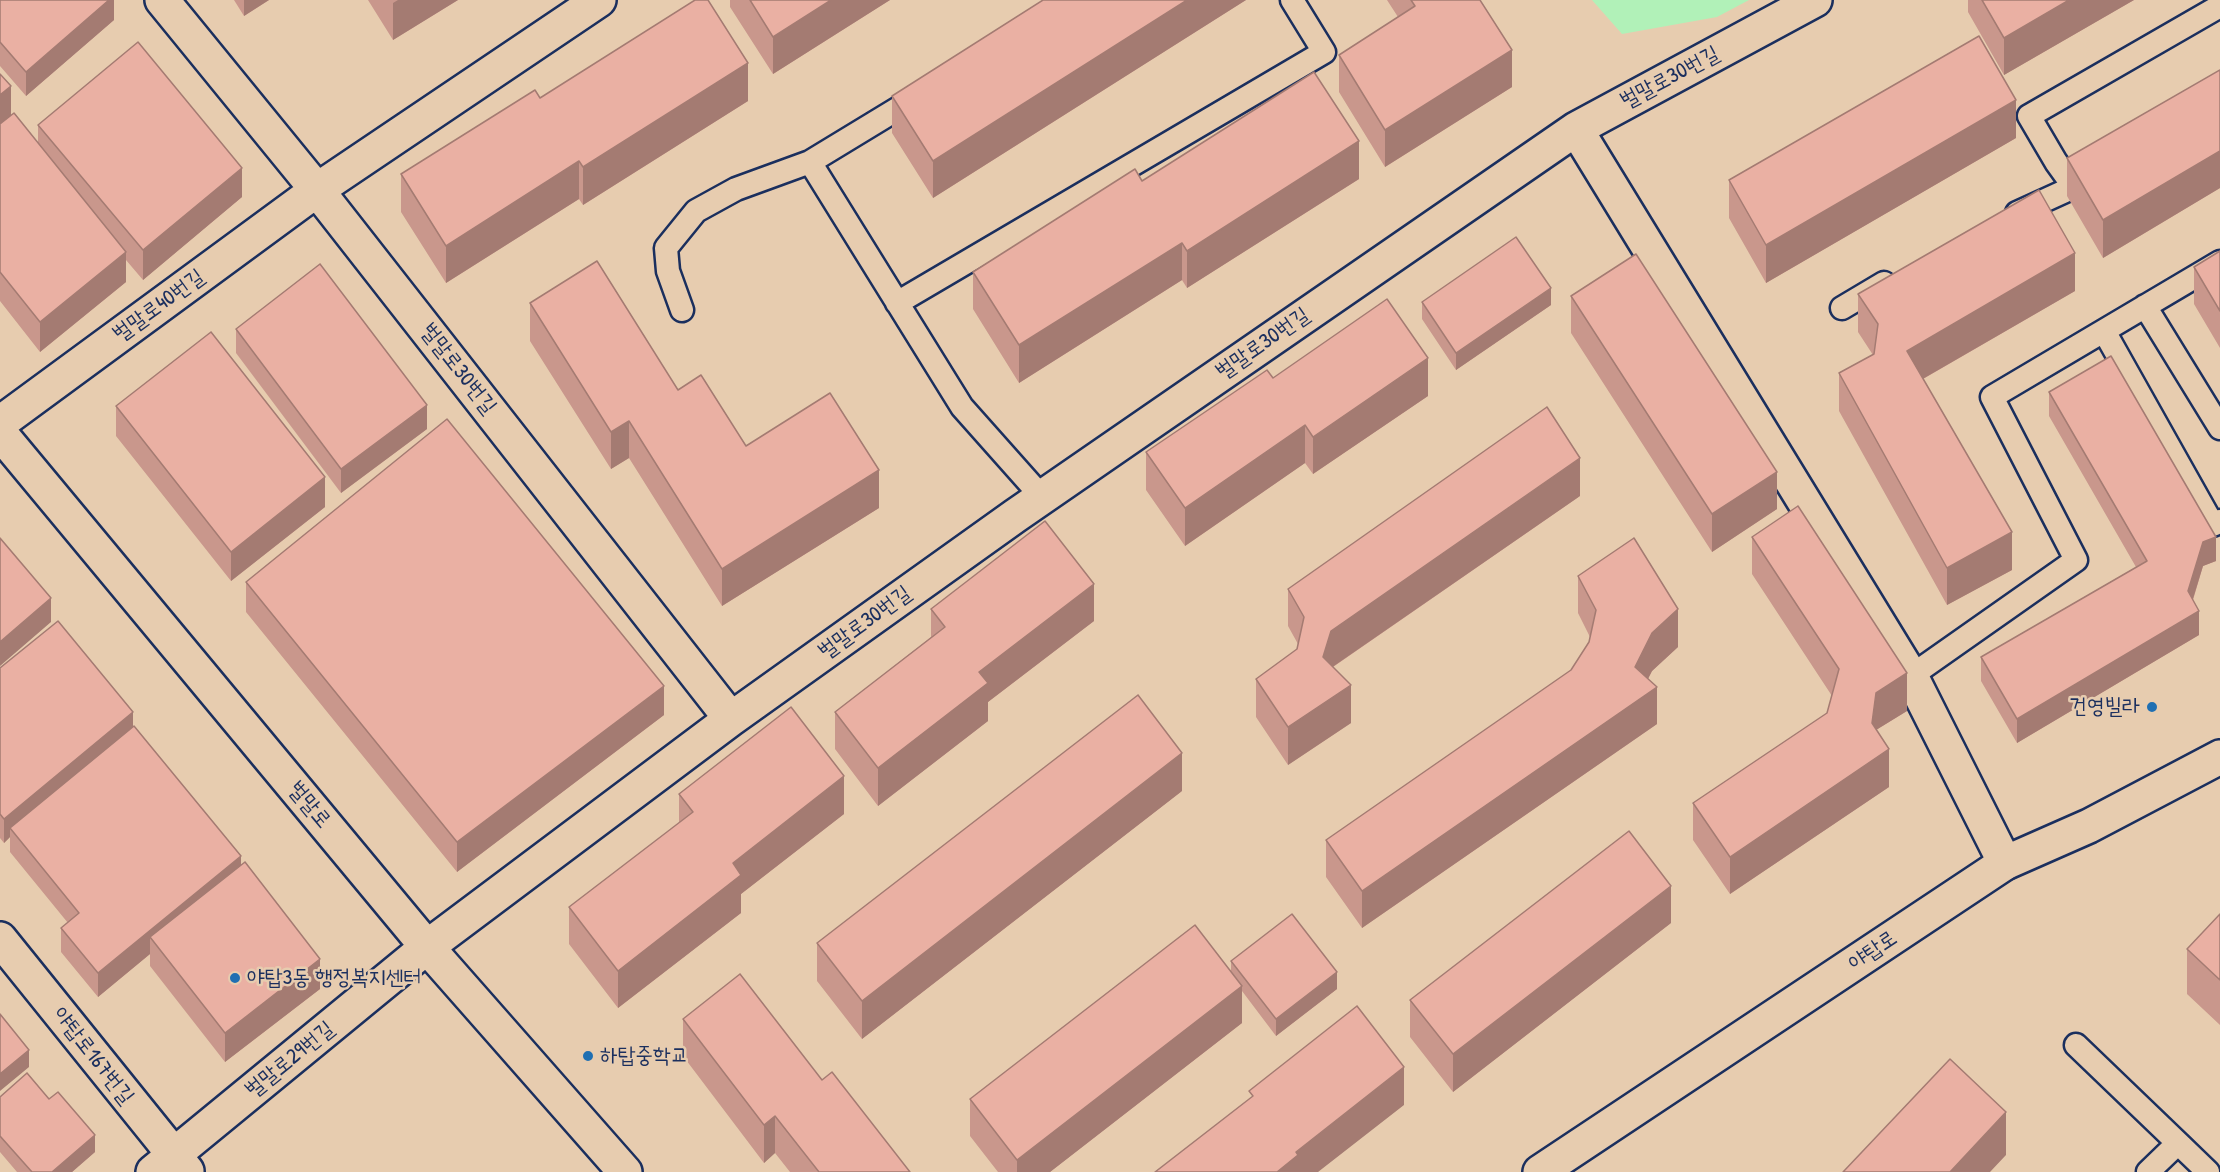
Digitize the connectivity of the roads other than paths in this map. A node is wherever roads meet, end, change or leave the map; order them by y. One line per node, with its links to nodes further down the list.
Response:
1 (162, 0): 11 (street)
2 (599, 0): 11 (street, 벌말로40번길)
3 (1292, 0): 15 (lane)
4 (1815, 0): 7 (street, 벌말로30번길)
5 (2220, 6): 10 (lane)
6 (933, 87): 8 (lane)
7 (1576, 129): 23 (street, 벌말로30번길); 25 (street)
8 (810, 162): 15 (lane); 18 (lane)
9 (2113, 164): 10 (lane)
10 (2074, 187): 12 (lane)
11 (318, 189): 20 (street, 벌말로40번길); 26 (street, 벌말로30번길)
12 (1994, 224)
13 (2220, 261): 16 (lane)
14 (1904, 272): 17 (lane)
15 (897, 303): 23 (lane)
16 (2145, 306): 19 (lane); 21 (lane)
17 (1842, 308)
18 (682, 310)
19 (2104, 331): 24 (lane); 25 (lane)
20 (0, 423)
21 (2220, 428)
22 (0, 433): 30 (street, 벌말로)
23 (1042, 496): 26 (street, 벌말로30번길)
24 (2220, 521)
25 (1911, 676): 28 (street)
26 (731, 719): 30 (street, 벌말로30번길)
27 (2220, 757): 28 (street, 야탑로)
28 (2005, 863): 35 (street, 야탑로)
29 (0, 939): 33 (street, 야탑로167번길)
30 (427, 947): 33 (street, 벌말로29번길); 34 (street, 벌말로)
31 (2076, 1046): 32 (lane)
32 (2178, 1143): 36 (lane); 37 (lane)
33 (171, 1167)
34 (625, 1172)
35 (1540, 1172)
36 (2148, 1172)
37 (2208, 1172)

